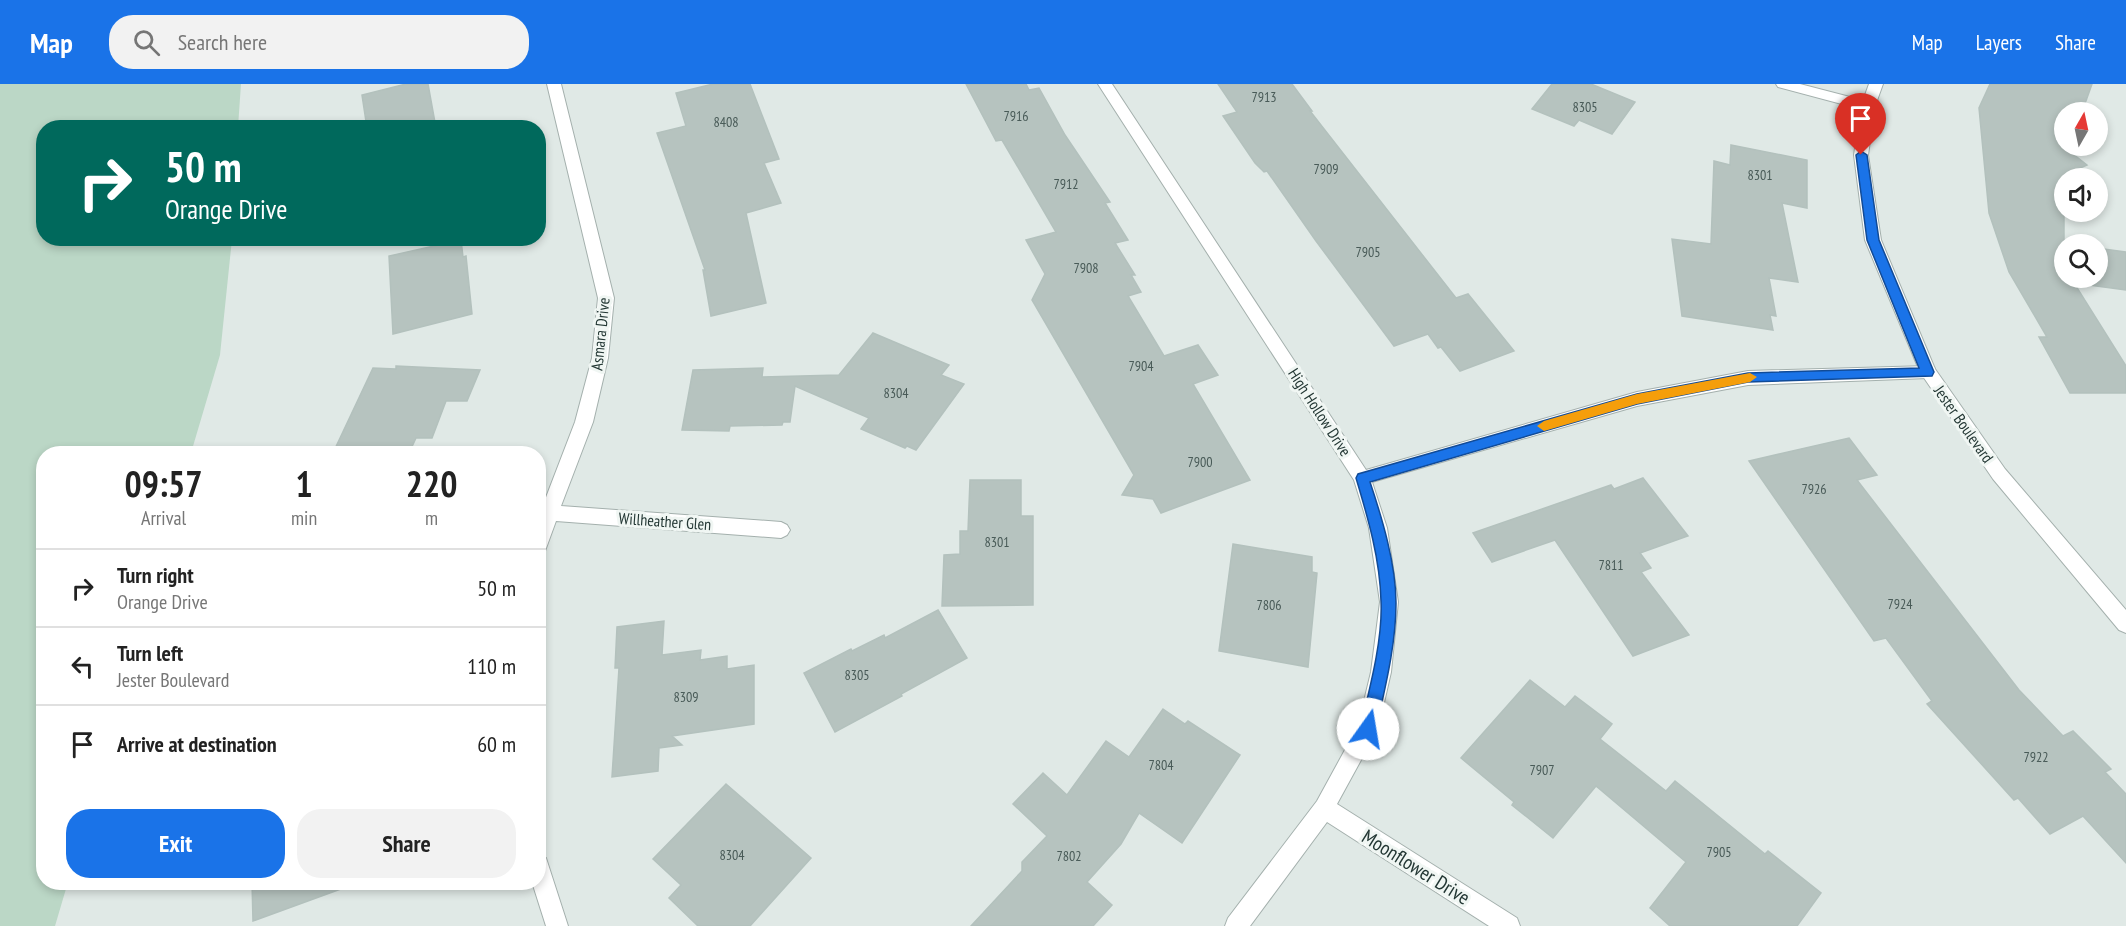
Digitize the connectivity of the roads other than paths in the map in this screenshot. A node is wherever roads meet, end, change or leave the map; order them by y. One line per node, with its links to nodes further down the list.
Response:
1 (554, 84): 8 (street, Asmara Drive)
2 (1106, 84): 7 (street, High Hollow Drive)
3 (1783, 84): 5 (street)
4 (1876, 84): 5 (street, Jester Boulevard)
5 (1868, 106): 6 (street, Jester Boulevard)
6 (1928, 372): 7 (street); 11 (street, Jester Boulevard)
7 (1362, 478): 12 (street, High Hollow Drive)
8 (549, 513): 9 (street, Asmara Drive); 10 (street, Willheather Glen)
9 (546, 522)
10 (781, 530)
11 (2126, 624)
12 (1324, 808): 15 (street, High Hollow Drive); 16 (street, Moonflower Drive)
13 (545, 890): 14 (street)
14 (556, 926)
15 (1236, 926)
16 (1509, 926)

